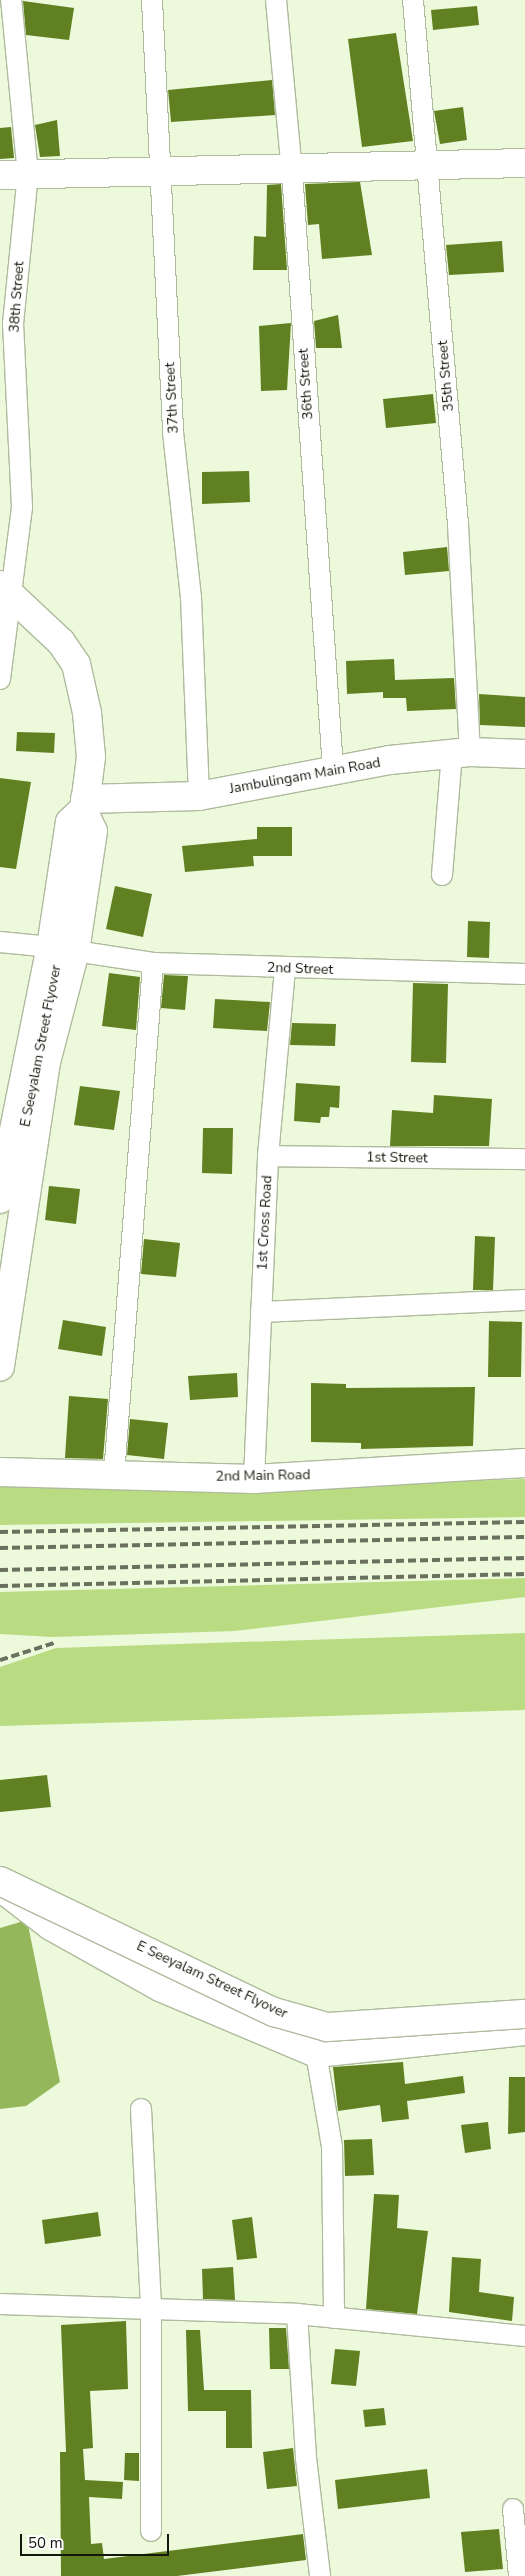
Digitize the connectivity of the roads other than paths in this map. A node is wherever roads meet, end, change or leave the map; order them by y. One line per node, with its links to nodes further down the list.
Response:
1 (11, 0): 10 (street, 38th Street)
2 (152, 0): 7 (street, 37th Street)
3 (276, 0): 8 (street, 36th Street)
4 (413, 0): 5 (street, 35th Street)
5 (426, 163): 6 (street); 8 (street); 13 (street, 35th Street)
6 (525, 163)
7 (163, 170): 8 (street); 10 (street); 16 (street, 37th Street)
8 (292, 171): 15 (street, 36th Street)
9 (0, 175): 10 (street)
10 (28, 175): 11 (street, 38th Street)
11 (6, 589): 12 (street, 38th Street); 17 (street, E Seeyalam Street Flyover)
12 (0, 679)
13 (461, 753): 14 (street, Jambulingam Main Road); 15 (street, Jambulingam Main Road); 18 (street, 35th Street)
14 (525, 754)
15 (332, 769): 16 (street, Jambulingam Main Road)
16 (199, 796): 17 (street, Jambulingam Main Road)
17 (84, 810): 20 (street); 27 (street, E Seeyalam Street Flyover)
18 (442, 875)
19 (0, 942): 20 (street)
20 (63, 949): 21 (street, 2nd Street); 26 (street); 28 (street)
21 (153, 963): 22 (street, 2nd Street); 34 (street)
22 (285, 968): 23 (street, 2nd Street); 24 (street, 1st Cross Road)
23 (525, 974)
24 (268, 1156): 25 (street, 1st Street); 30 (street, 1st Cross Road)
25 (525, 1159)
26 (0, 1199)
27 (0, 1270)
28 (5, 1296): 31 (street)
29 (525, 1300): 30 (street)
30 (261, 1312): 35 (street, 1st Cross Road)
31 (0, 1367)
32 (525, 1463): 35 (street, 2nd Main Road)
33 (0, 1472): 34 (street, 2nd Main Road)
34 (114, 1475): 35 (street, 2nd Main Road)
35 (254, 1478)
36 (4, 1895): 37 (street, E Seeyalam Street Flyover, bridge); 39 (street)
37 (525, 2014)
38 (525, 2031): 39 (street)
39 (316, 2052): 44 (street)
40 (142, 2109): 42 (street)
41 (0, 2304): 42 (street)
42 (151, 2306): 43 (street); 47 (street)
43 (297, 2314): 44 (street); 48 (street)
44 (334, 2318): 45 (street)
45 (525, 2336)
46 (513, 2510): 49 (street)
47 (151, 2531)
48 (320, 2576)
49 (519, 2576)

